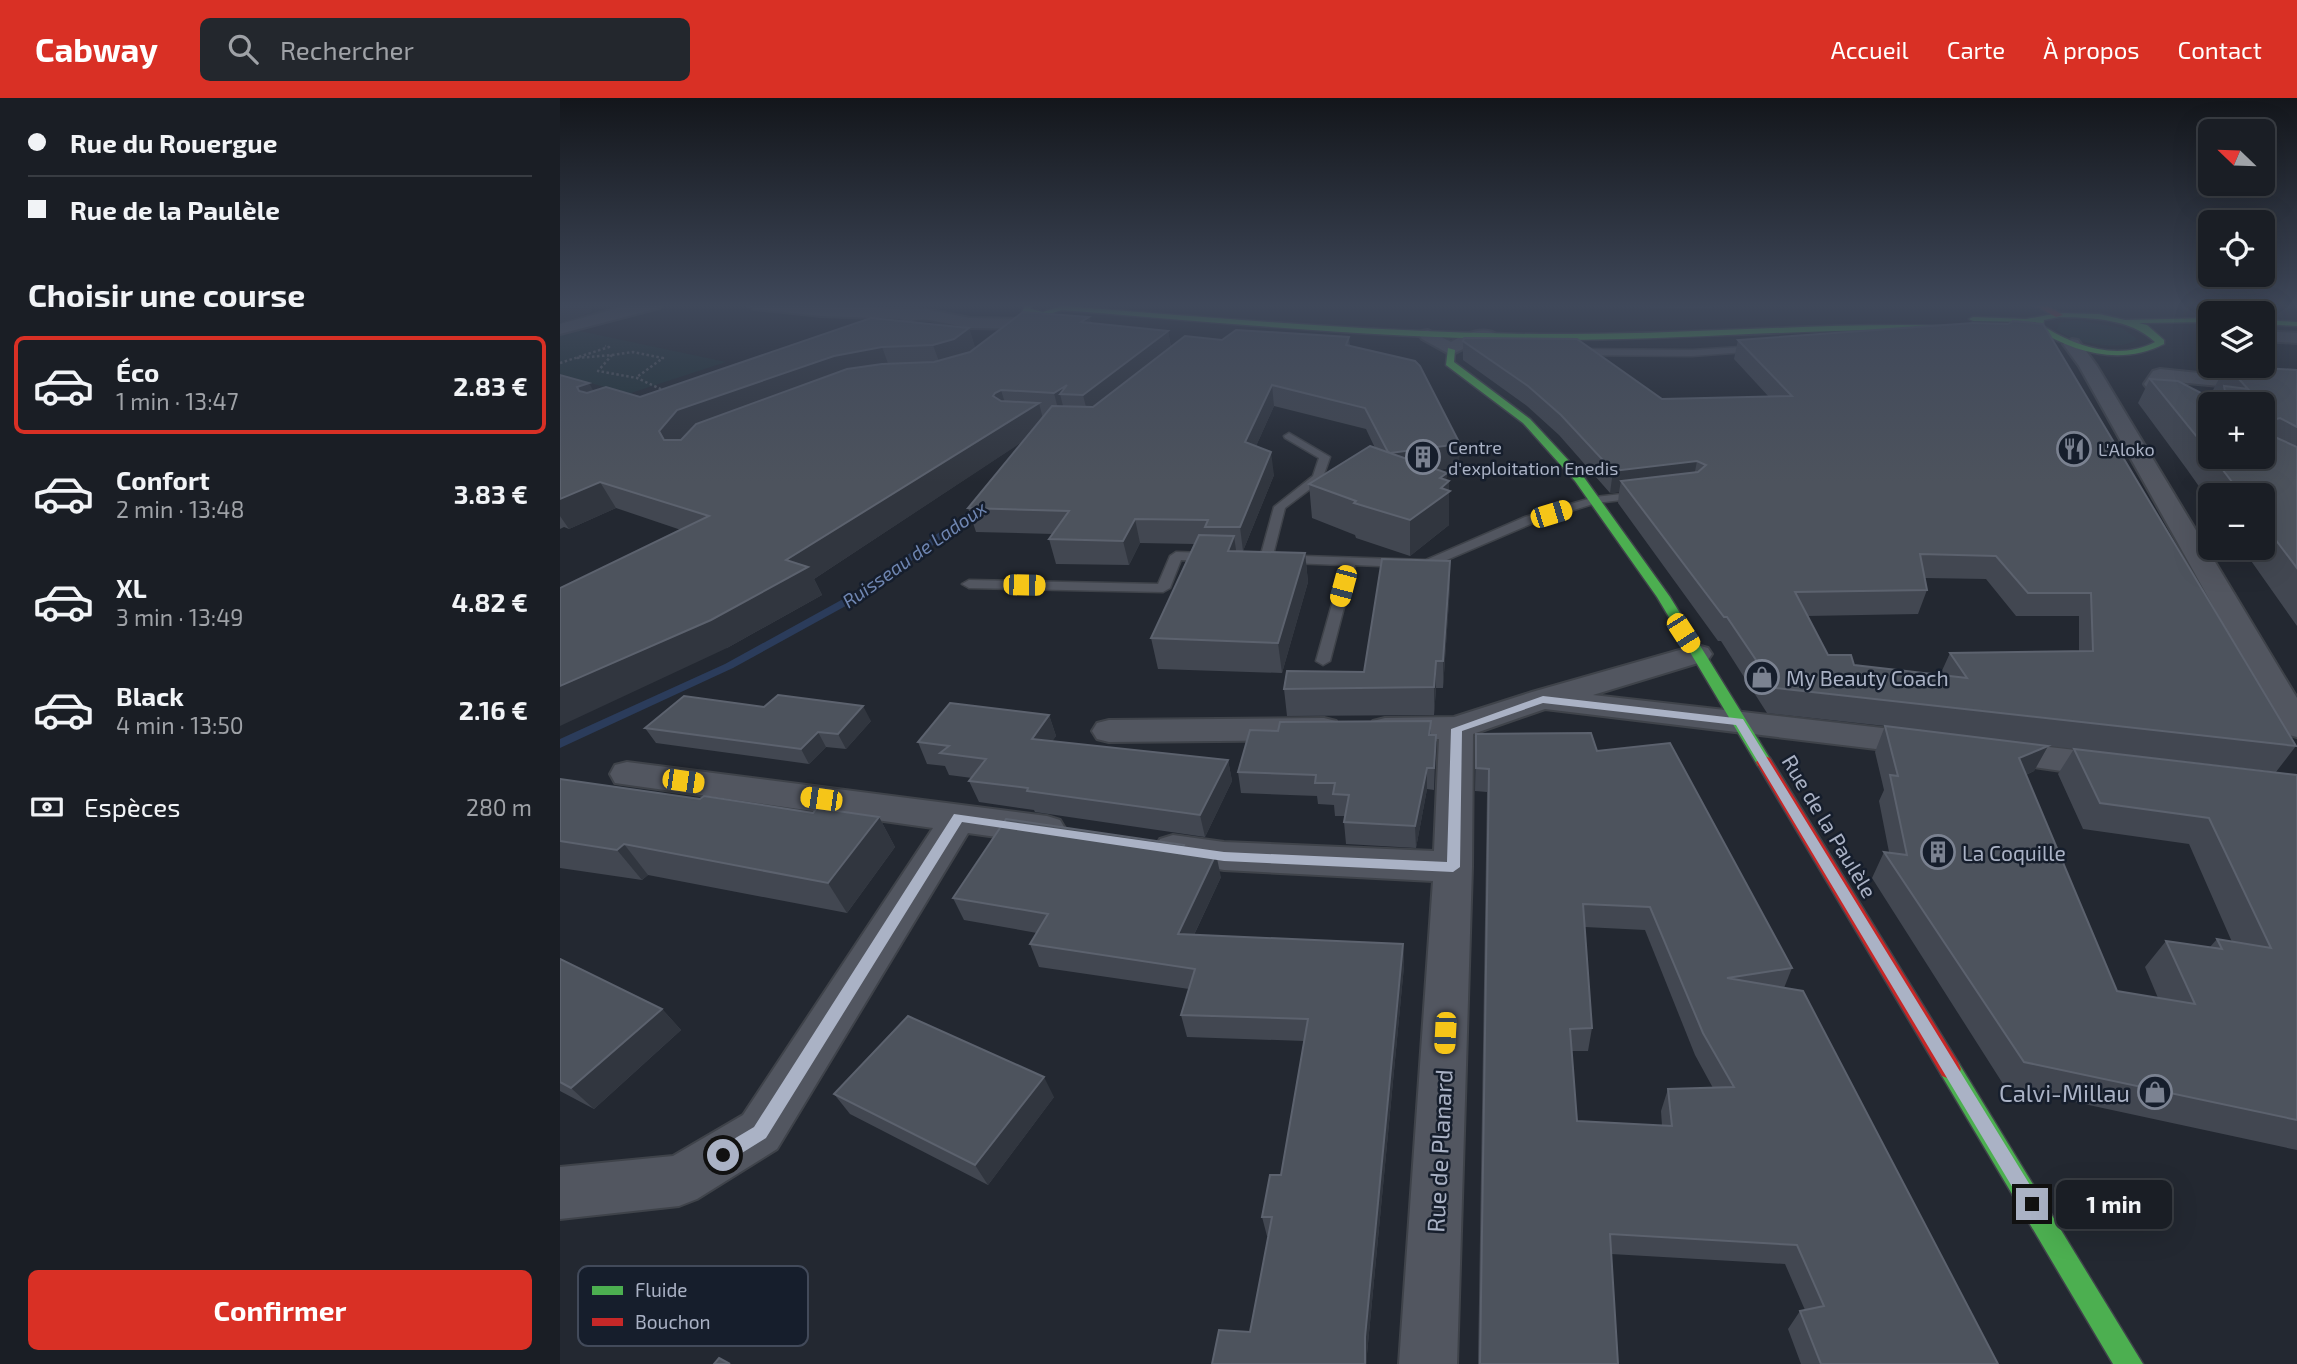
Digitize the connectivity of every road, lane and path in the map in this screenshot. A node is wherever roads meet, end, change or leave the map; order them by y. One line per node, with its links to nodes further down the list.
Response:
1 (605, 363): 7 (path)
2 (656, 363): 7 (path)
3 (1450, 363): 17 (main road, Rue de la Paulèle)
4 (2086, 363): 6 (street)
5 (2094, 363): 6 (street)
6 (2088, 366): 25 (street)
7 (637, 378): 13 (path)
8 (2198, 378): 14 (street)
9 (2200, 378): 10 (street)
10 (2248, 378)
11 (2256, 378): 12 (street)
12 (2272, 381)
13 (666, 391)
14 (2198, 416)
15 (1289, 436): 19 (lane)
16 (1656, 493): 17 (lane)
17 (1595, 500): 19 (lane); 21 (main road, Rue de la Paulèle)
18 (1228, 558): 20 (lane)
19 (1350, 561): 22 (lane)
20 (969, 584)
21 (1697, 654): 23 (street); 24 (main road, Rue de la Paulèle)
22 (1323, 661)
23 (1543, 699): 24 (street); 26 (street)
24 (1740, 721): 28 (street); 36 (main road, Rue de la Paulèle)
25 (2297, 726)
26 (1456, 729): 27 (street); 33 (street, Rue de Planard)
27 (1110, 731)
28 (2147, 771)
29 (628, 774): 30 (street)
30 (959, 817): 31 (street); 34 (street)
31 (1078, 835)
32 (1145, 845): 33 (street)
33 (1453, 867): 35 (street, Rue de Planard)
34 (560, 1193)
35 (1428, 1364)
36 (2129, 1364)

